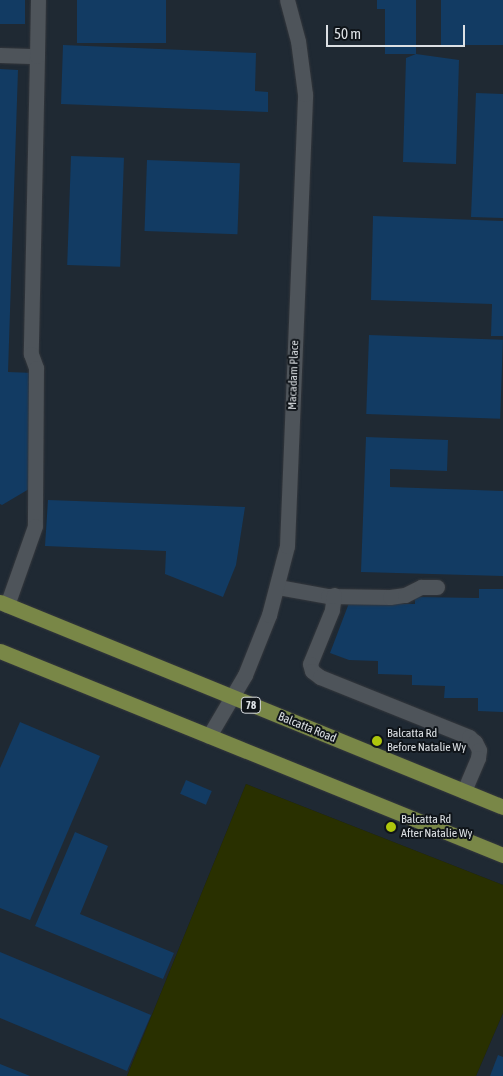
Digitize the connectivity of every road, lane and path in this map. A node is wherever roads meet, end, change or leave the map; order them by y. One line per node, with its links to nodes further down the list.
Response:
1 (38, 0): 4 (street)
2 (287, 0): 5 (street, Macadam Place)
3 (0, 55): 4 (street)
4 (37, 56): 8 (street)
5 (278, 587): 7 (street); 10 (street, Macadam Place)
6 (437, 587): 7 (street)
7 (334, 596): 12 (street)
8 (3, 604): 10 (main road, Balcatta Road / 78)
9 (0, 651): 11 (main road)
10 (232, 697): 11 (street, Macadam Place); 12 (main road, Balcatta Road / 78)
11 (209, 736): 14 (main road)
12 (464, 791): 13 (main road, Balcatta Road / 78)
13 (503, 807)
14 (503, 855)

